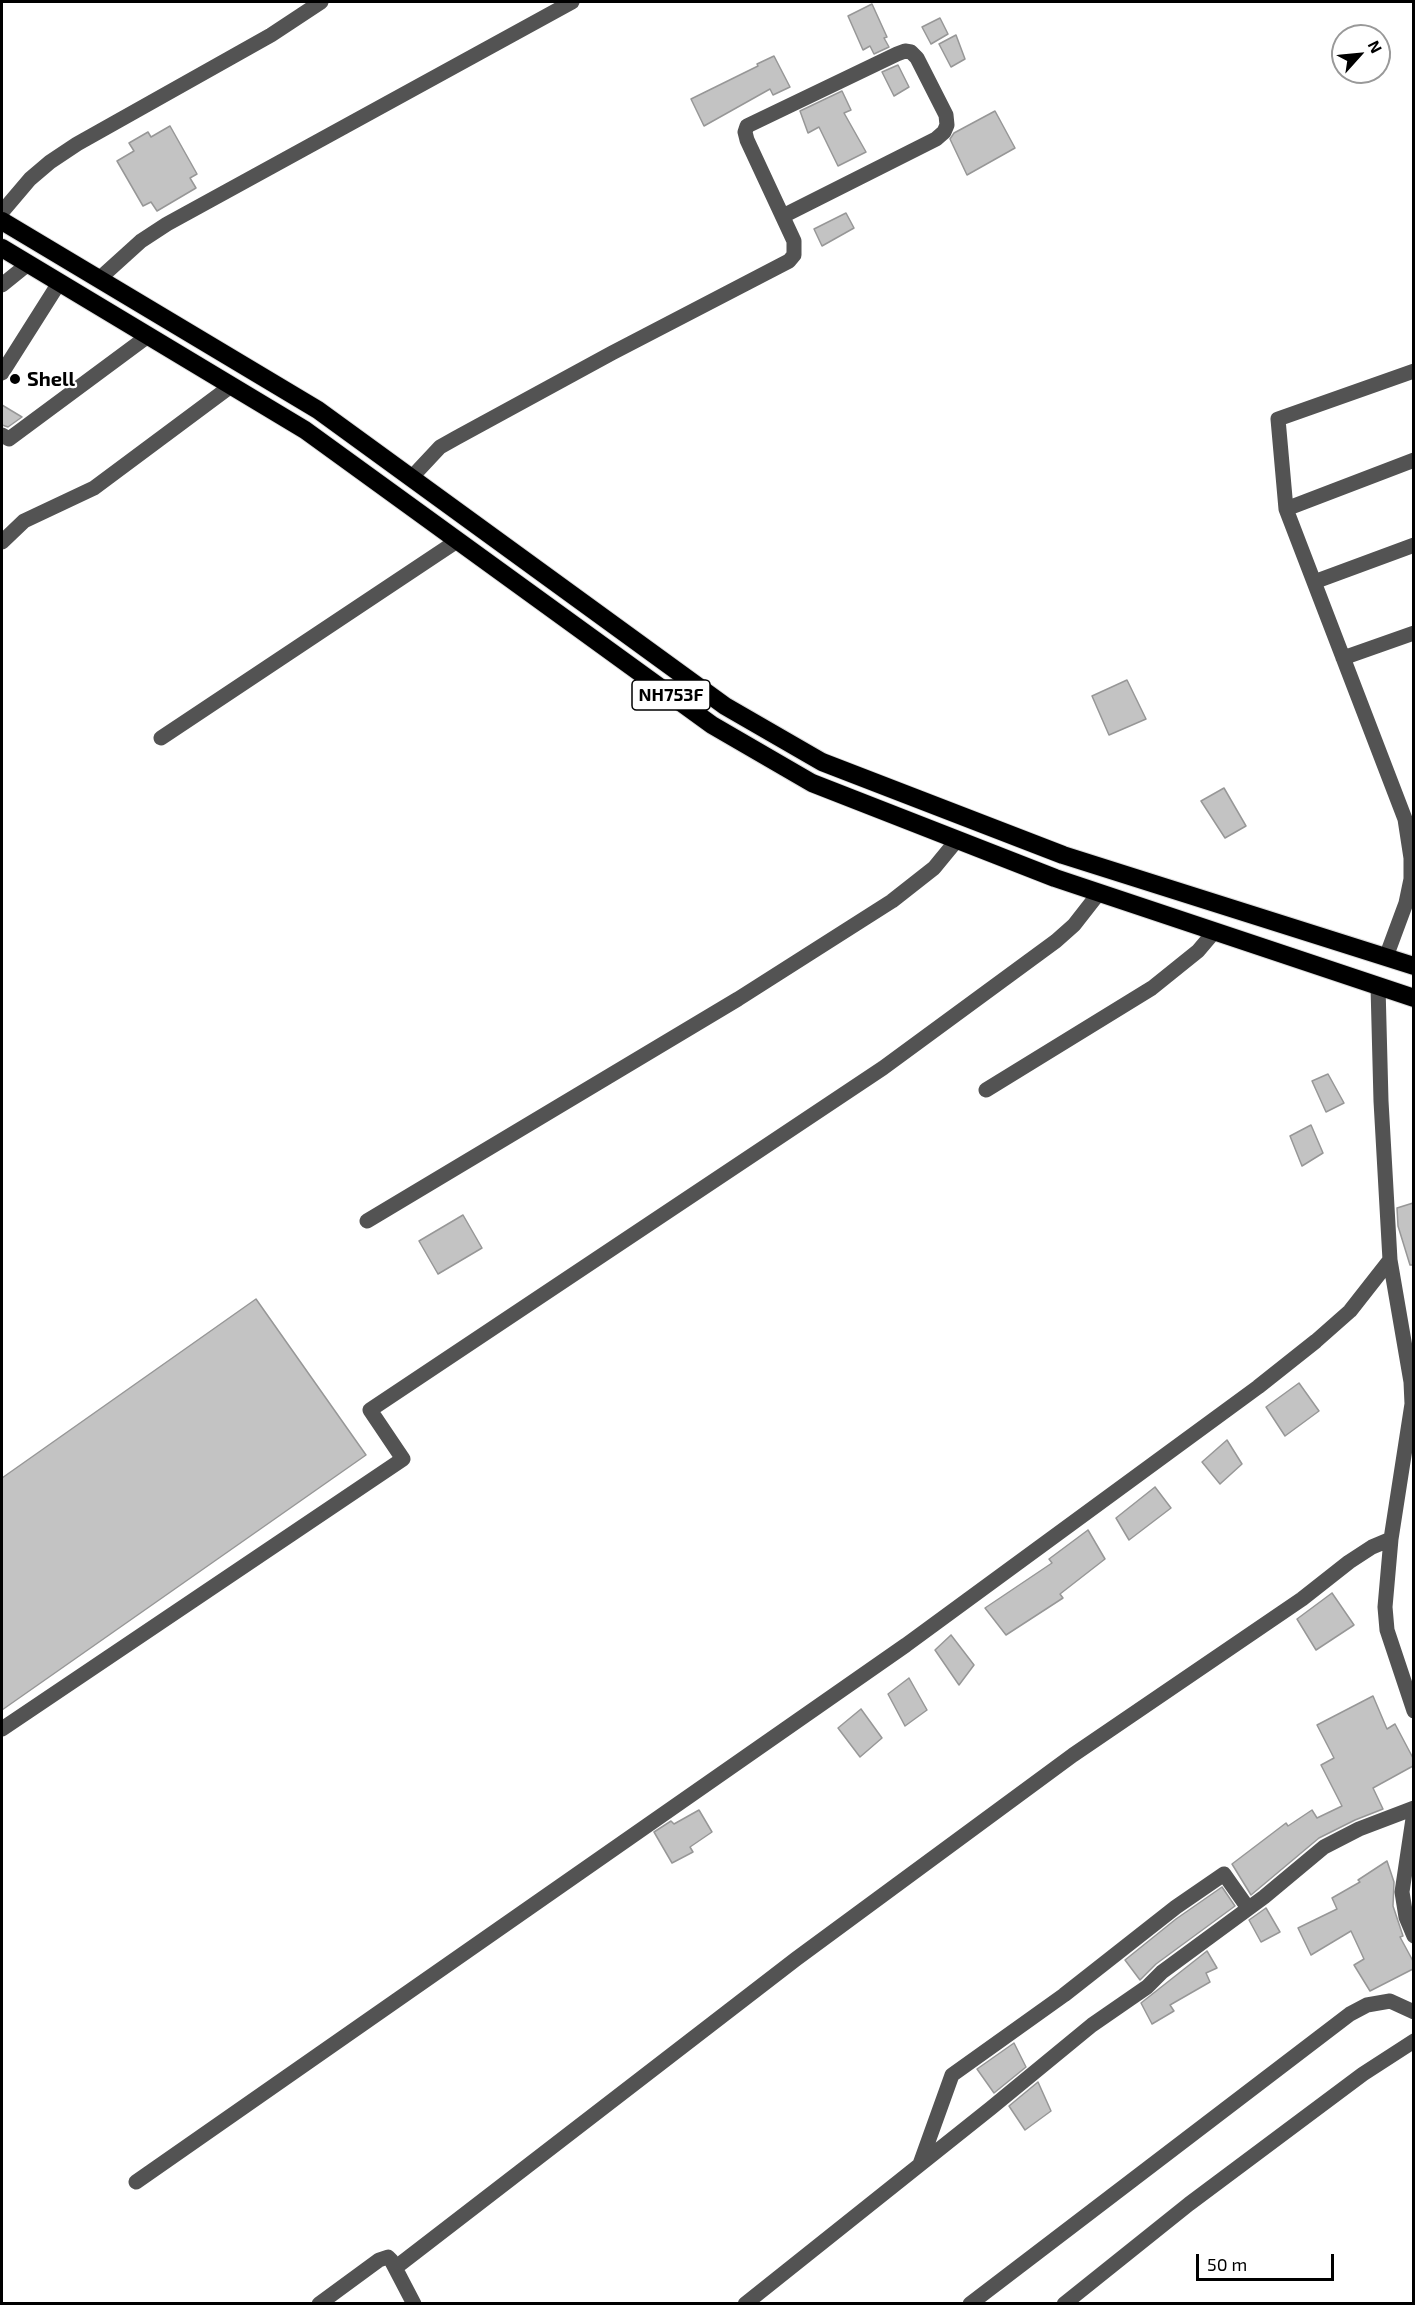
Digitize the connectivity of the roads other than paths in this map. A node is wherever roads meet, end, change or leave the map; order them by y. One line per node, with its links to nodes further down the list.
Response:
1 (321, 2): 3 (street)
2 (572, 2): 8 (street)
3 (2, 212)
4 (783, 216): 4 (street); 17 (street)
5 (2, 221): 8 (highway, NH753F)
6 (2, 248): 7 (highway, NH753F)
7 (28, 264): 9 (highway, NH753F); 10 (street)
8 (99, 279): 17 (highway, NH753F)
9 (59, 283): 11 (highway, NH753F); 13 (street)
10 (2, 285)
11 (148, 336): 14 (highway, NH753F); 15 (street)
12 (1413, 371): 18 (street)
13 (2, 373)
14 (231, 386): 19 (highway, NH753F); 20 (street)
15 (2, 435)
16 (1413, 460): 18 (street)
17 (411, 478): 29 (highway, NH753F)
18 (1286, 508): 22 (street)
19 (458, 541): 25 (street); 26 (highway, NH753F)
20 (2, 542)
21 (1413, 545): 22 (street)
22 (1314, 582): 24 (street)
23 (1413, 633): 24 (street)
24 (1343, 658): 29 (street)
25 (162, 738)
26 (957, 840): 27 (highway, NH753F); 34 (street)
27 (1099, 893): 28 (highway, NH753F); 38 (street)
28 (1215, 932): 31 (highway, NH753F); 33 (street)
29 (1386, 957): 30 (highway, NH753F)
30 (1413, 966)
31 (1378, 986): 32 (highway, NH753F); 35 (street)
32 (1413, 998)
33 (986, 1090)
34 (367, 1221)
35 (1390, 1260): 36 (street); 46 (street)
36 (1391, 1539): 37 (street); 47 (street)
37 (1413, 1712)
38 (2, 1729)
39 (1413, 1808): 41 (street)
40 (1413, 1812): 42 (street)
41 (1248, 1908): 45 (street); 45 (street)
42 (1413, 1936)
43 (1413, 2012): 51 (street)
44 (1413, 2041): 52 (street)
45 (920, 2164): 50 (street)
46 (136, 2182)
47 (395, 2268): 48 (street); 49 (street)
48 (319, 2304)
49 (414, 2304)
50 (745, 2304)
51 (970, 2304)
52 (1064, 2304)

